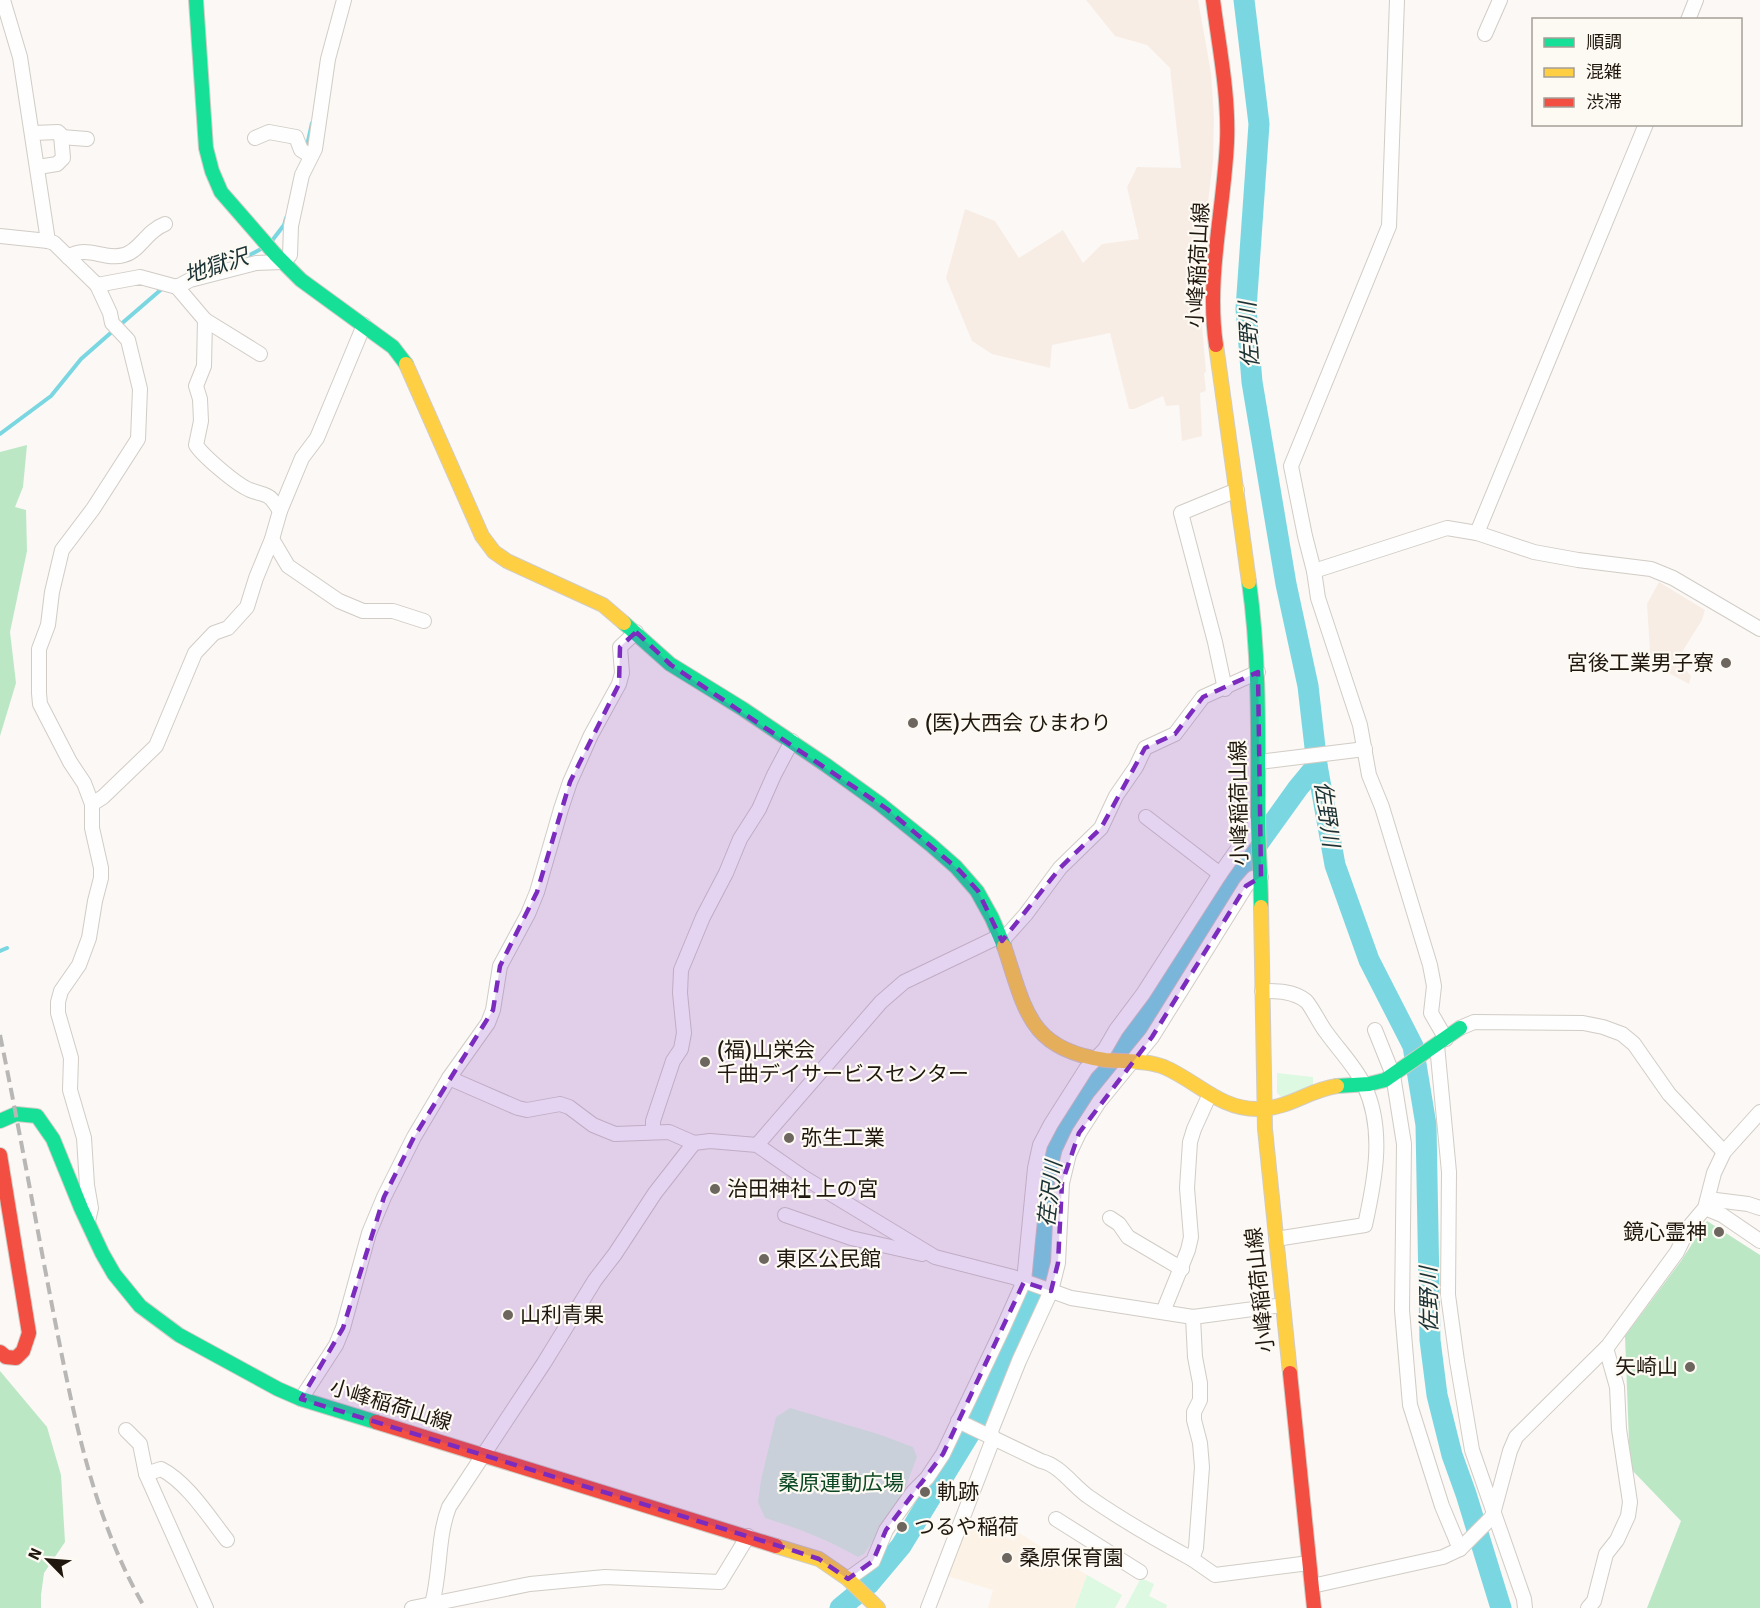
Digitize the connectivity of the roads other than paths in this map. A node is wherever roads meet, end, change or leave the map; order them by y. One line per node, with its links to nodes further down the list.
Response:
1 (3, 0): 11 (street)
2 (196, 0): 21 (main road)
3 (345, 0): 15 (street)
4 (1213, 0): 27 (main road, 小峰稲荷山線)
5 (1397, 0): 31 (street)
6 (1500, 0): 9 (street)
7 (1696, 0): 8 (street)
8 (1689, 18)
9 (1485, 34)
10 (1645, 126): 29 (street)
11 (33, 133): 12 (street); 16 (street)
12 (61, 137): 14 (street); 16 (street)
13 (255, 138): 15 (street)
14 (87, 139)
15 (312, 156): 21 (street)
16 (38, 166): 19 (street)
17 (165, 224): 20 (street)
18 (0, 236): 19 (street)
19 (48, 241): 20 (street)
20 (68, 257): 22 (street)
21 (279, 258): 23 (street); 25 (main road)
22 (97, 285): 23 (street); 40 (street)
23 (171, 285): 24 (street)
24 (205, 320): 26 (street); 28 (street)
25 (364, 325): 28 (street); 34 (main road)
26 (260, 354)
27 (1237, 490): 35 (main road, 小峰稲荷山線); 36 (street)
28 (280, 511): 30 (street)
29 (1477, 533): 31 (street); 33 (street)
30 (272, 539): 32 (street); 40 (street)
31 (1314, 571): 38 (street)
32 (424, 621)
33 (1760, 629)
34 (636, 632): 37 (main road); 53 (street)
35 (1258, 672): 36 (street); 39 (main road, 小峰稲荷山線)
36 (1225, 688): 45 (street)
37 (792, 741): 45 (main road); 59 (street)
38 (1365, 749): 39 (street); 49 (street)
39 (1259, 762): 42 (main road, 小峰稲荷山線)
40 (92, 804): 68 (street)
41 (1146, 817): 43 (street)
42 (1258, 823): 43 (street); 44 (main road, 小峰稲荷山線)
43 (1220, 874): 50 (street)
44 (1261, 877): 46 (main road, 小峰稲荷山線); 51 (street)
45 (1001, 938): 50 (main road); 61 (street)
46 (1262, 991): 54 (street); 56 (main road, 小峰稲荷山線)
47 (1460, 1028): 49 (main road); 62 (street)
48 (1375, 1030): 52 (street)
49 (1438, 1044): 52 (main road); 86 (street)
50 (1099, 1060): 51 (main road); 73 (street)
51 (1130, 1062): 55 (main road); 74 (street)
52 (1394, 1074): 54 (main road); 90 (street)
53 (449, 1078): 59 (street); 80 (street)
54 (1364, 1085): 56 (main road); 69 (street)
55 (1209, 1096): 56 (main road); 72 (street)
56 (1264, 1108): 69 (main road, 小峰稲荷山線)
57 (1760, 1112): 62 (street)
58 (0, 1121): 68 (main road, 小峰稲荷山線)
59 (653, 1131): 60 (street)
60 (694, 1143): 61 (street); 84 (street)
61 (757, 1145): 71 (street)
62 (1724, 1152): 64 (street)
63 (0, 1155): 79 (main road)
64 (1707, 1203): 65 (street); 70 (street); 78 (street)
65 (1760, 1208)
66 (785, 1215): 71 (street)
67 (1110, 1218): 72 (street)
68 (88, 1221): 80 (main road, 小峰稲荷山線)
69 (1275, 1239): 75 (main road, 小峰稲荷山線)
70 (1760, 1241)
71 (935, 1257): 73 (street)
72 (1182, 1269): 76 (street)
73 (1026, 1282): 74 (street); 81 (street)
74 (1050, 1290): 76 (street); 83 (street)
75 (1283, 1305): 77 (street); 92 (main road, 小峰稲荷山線)
76 (1163, 1312): 77 (street)
77 (1193, 1317): 91 (street)
78 (1606, 1348): 86 (street); 103 (street)
79 (0, 1352)
80 (301, 1399): 84 (main road, 小峰稲荷山線)
81 (960, 1422): 83 (street); 94 (street)
82 (126, 1430): 85 (street)
83 (990, 1437): 91 (street); 100 (street)
84 (483, 1455): 88 (main road, 小峰稲荷山線); 96 (street)
85 (146, 1474): 89 (street); 98 (street)
86 (1492, 1516): 90 (street); 102 (street)
87 (1056, 1519): 93 (street)
88 (748, 1536): 94 (main road, 小峰稲荷山線); 96 (street)
89 (227, 1540)
90 (1462, 1548): 95 (street)
91 (1192, 1559): 92 (street)
92 (1309, 1563): 95 (main road, 小峰稲荷山線)
93 (1140, 1572)
94 (849, 1581): 97 (main road, 小峰稲荷山線)
95 (1311, 1586): 101 (main road, 小峰稲荷山線)
96 (432, 1604): 99 (street)
97 (873, 1604)
98 (206, 1608)
99 (412, 1608)
100 (928, 1608)
101 (1314, 1608)
102 (1525, 1608)
103 (1588, 1608)

